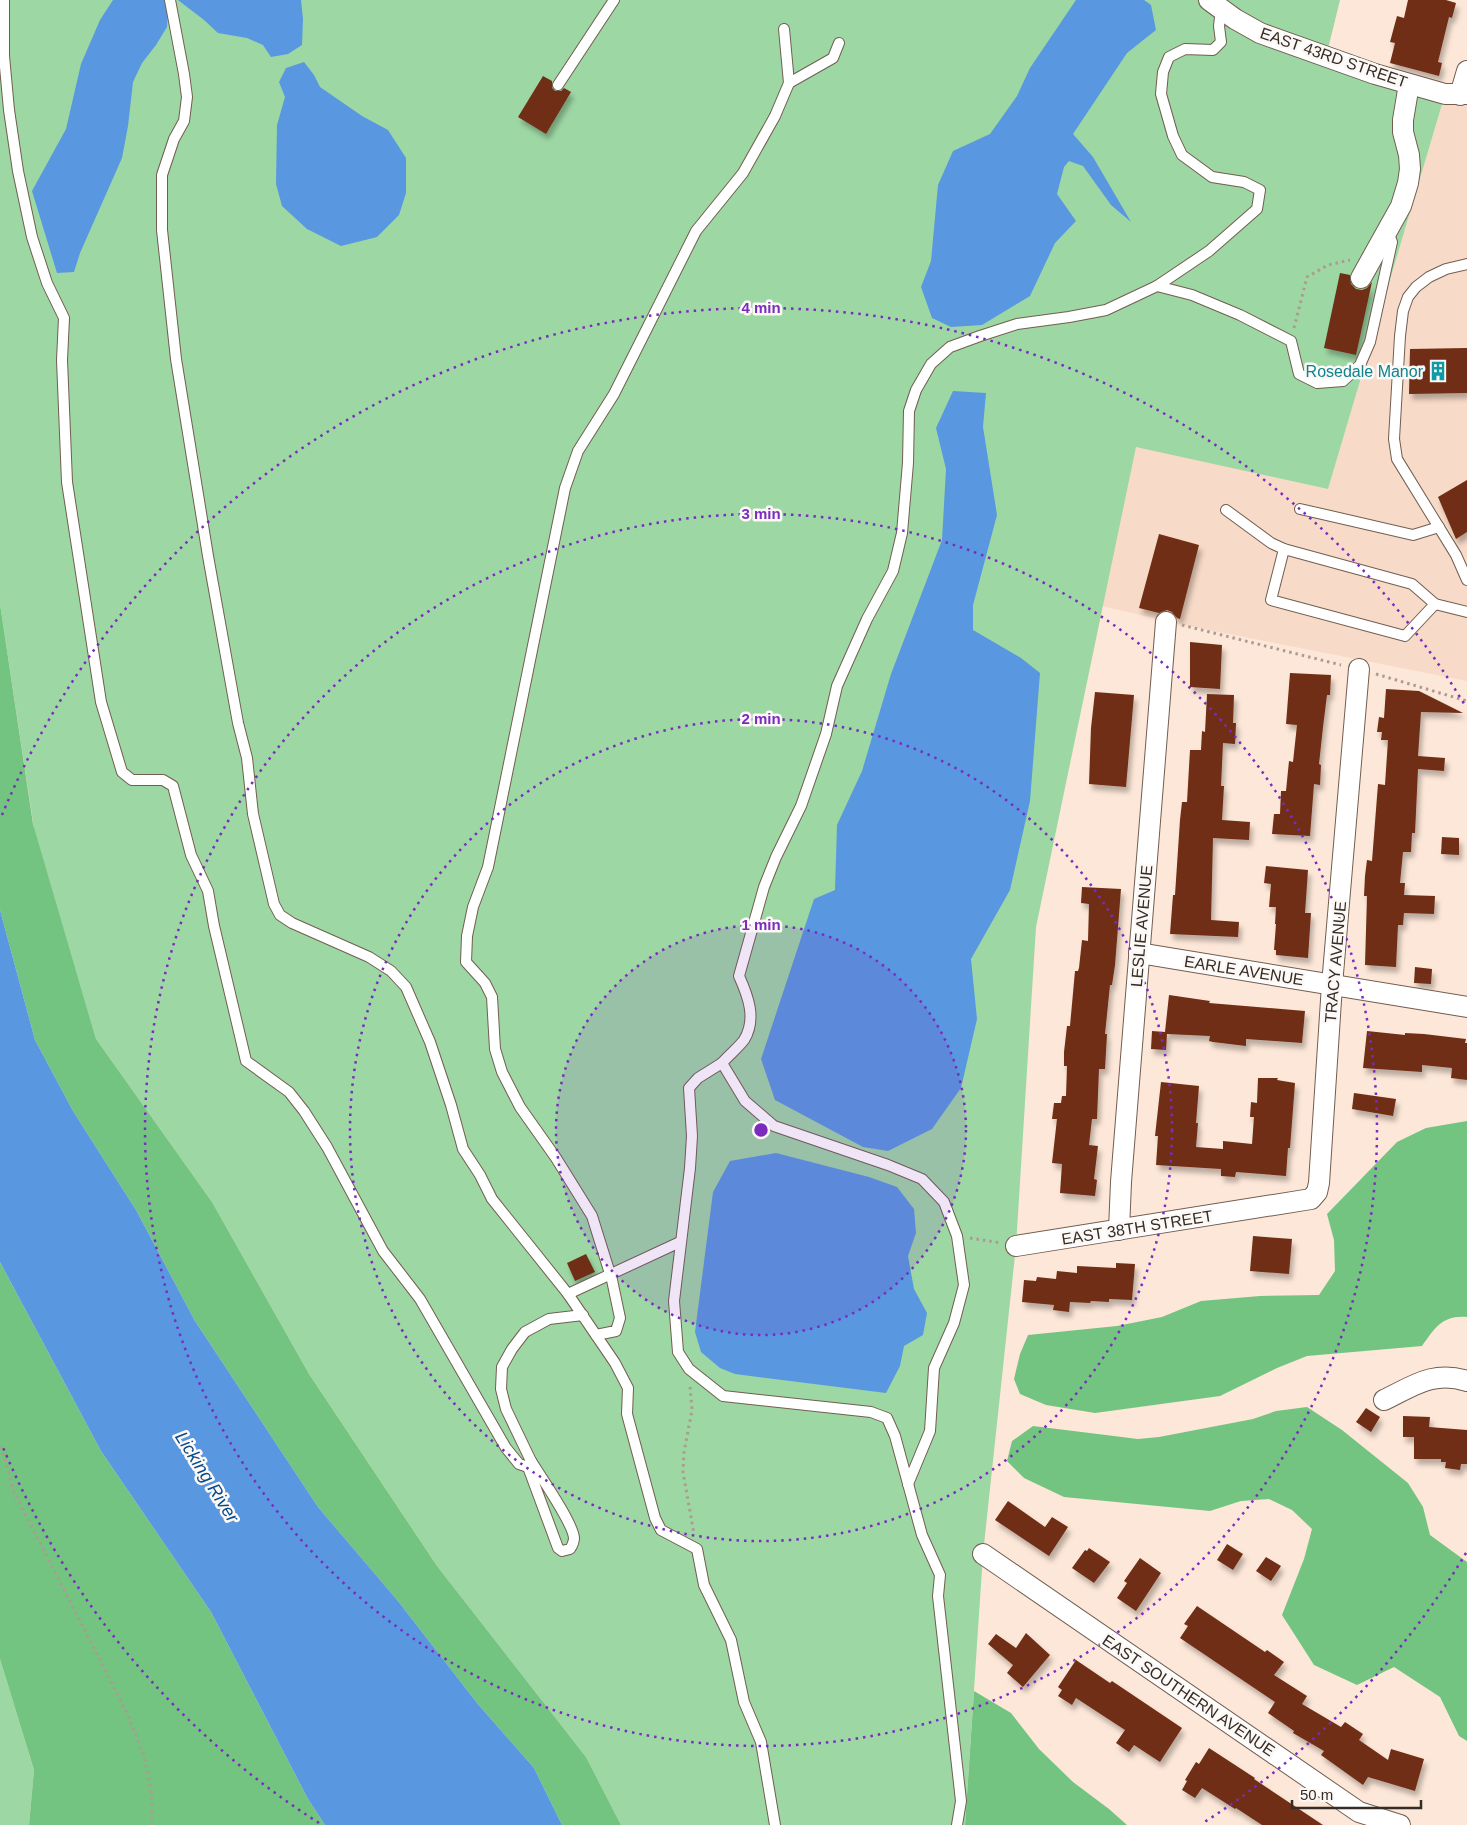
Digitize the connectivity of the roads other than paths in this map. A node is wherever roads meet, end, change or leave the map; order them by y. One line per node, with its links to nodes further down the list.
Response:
1 (4, 0): 39 (lane)
2 (170, 0): 34 (lane)
3 (614, 0): 10 (lane)
4 (1215, 4): 9 (street, EAST 43RD STREET); 15 (lane)
5 (784, 29): 8 (lane)
6 (838, 42): 8 (lane)
7 (1467, 72): 11 (street)
8 (789, 83): 33 (lane)
9 (1409, 84): 11 (street, EAST 43RD STREET); 12 (street)
10 (558, 85)
11 (1464, 94)
12 (1387, 228): 14 (street); 15 (lane)
13 (1467, 264): 18 (lane)
14 (1364, 271)
15 (1157, 286): 28 (lane)
16 (1300, 509): 18 (lane)
17 (1226, 510): 19 (lane)
18 (1439, 527): 20 (lane)
19 (1284, 549): 21 (lane); 21 (lane)
20 (1467, 580)
21 (1435, 604): 22 (lane)
22 (1467, 612)
23 (1173, 623): 25 (street, LESLIE AVENUE)
24 (1359, 669): 26 (street, TRACY AVENUE)
25 (1139, 953): 26 (street, EARLE AVENUE); 30 (street, LESLIE AVENUE)
26 (1332, 985): 27 (street, EARLE AVENUE); 29 (street, TRACY AVENUE)
27 (1467, 1007)
28 (722, 1063): 31 (lane); 40 (lane)
29 (1258, 1208): 30 (street, EAST 38TH STREET)
30 (1119, 1230): 32 (street, EAST 38TH STREET)
31 (680, 1242): 33 (lane); 40 (lane)
32 (1016, 1246)
33 (610, 1273): 34 (lane); 36 (lane)
34 (568, 1294): 35 (lane)
35 (583, 1315): 36 (lane); 39 (lane)
36 (596, 1335): 42 (lane)
37 (1467, 1381): 38 (street)
38 (1384, 1400)
39 (529, 1464): 39 (lane)
40 (908, 1484): 43 (lane)
41 (983, 1554): 44 (street, EAST SOUTHERN AVENUE)
42 (774, 1825)
43 (957, 1825)
44 (1400, 1825)

